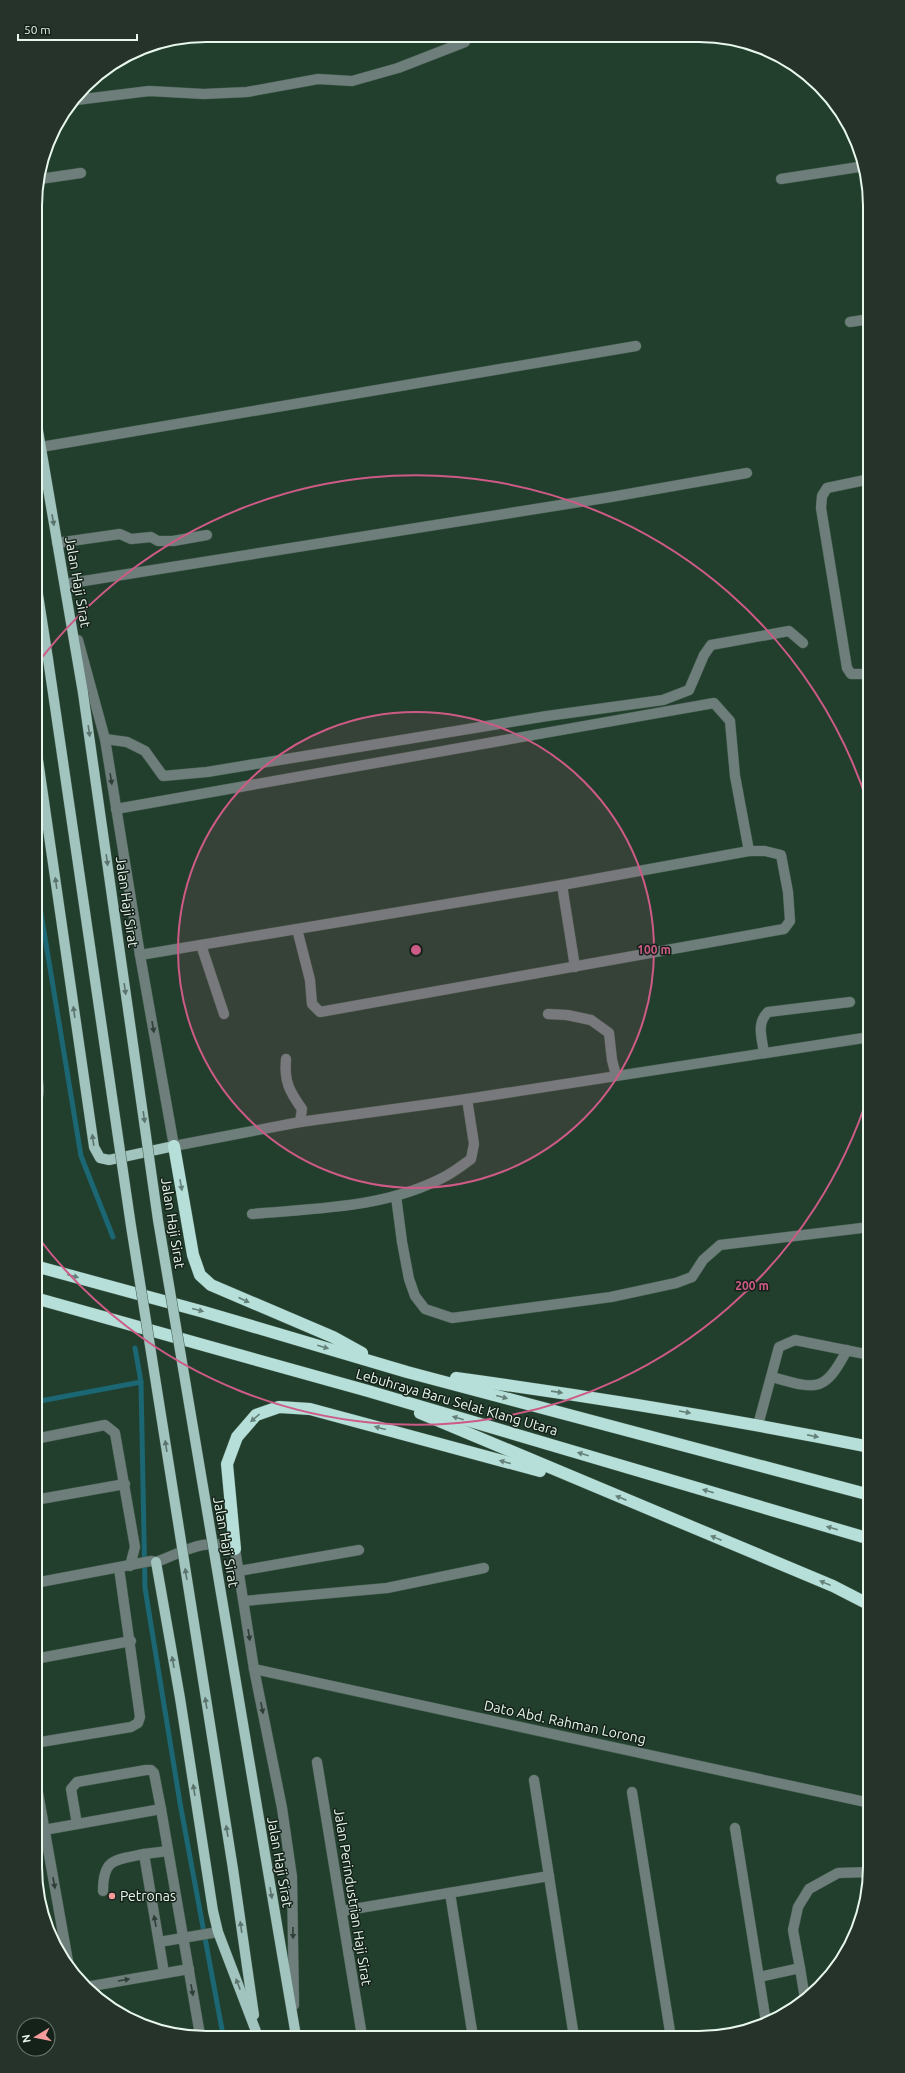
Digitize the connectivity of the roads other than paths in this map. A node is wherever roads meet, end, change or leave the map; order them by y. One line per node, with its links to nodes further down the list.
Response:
1 (465, 42): 2 (street)
2 (82, 99)
3 (858, 167): 6 (street)
4 (81, 173): 5 (street)
5 (44, 179)
6 (781, 179)
7 (863, 320): 8 (street)
8 (850, 322)
9 (636, 346): 10 (street)
10 (42, 447)
11 (42, 453): 15 (main road, Jalan Haji Sirat, one-way to 15)
12 (747, 473): 16 (street)
13 (863, 481): 20 (street)
14 (208, 535): 15 (street)
15 (57, 543): 16 (main road, Jalan Haji Sirat)
16 (65, 584): 17 (main road, Jalan Haji Sirat)
17 (68, 606): 21 (street); 100 (main road, Jalan Haji Sirat, one-way to 100, bridge)
18 (42, 620): 103 (main road, one-way to 18, bridge)
19 (803, 643): 21 (street)
20 (863, 674)
21 (105, 739): 23 (street, one-way to 23)
22 (42, 787): 39 (main road, one-way to 22)
23 (116, 809): 24 (street); 28 (street)
24 (749, 851): 25 (street); 29 (street)
25 (562, 885): 26 (street); 29 (street)
26 (298, 929): 27 (street); 29 (street)
27 (201, 945): 28 (street); 31 (street)
28 (140, 955): 39 (street, one-way to 39)
29 (575, 967)
30 (850, 1002): 34 (street)
31 (224, 1014)
32 (548, 1014): 36 (street)
33 (863, 1038): 34 (street)
34 (764, 1053): 36 (street)
35 (286, 1059): 38 (street)
36 (616, 1075): 37 (street)
37 (467, 1099): 38 (street); 40 (street)
38 (300, 1122): 39 (street)
39 (174, 1146): 47 (highway, one-way to 47)
40 (396, 1196): 41 (street); 42 (street)
41 (252, 1214)
42 (863, 1228)
43 (42, 1268): 47 (highway, Lebuhraya Baru Selat Klang Utara, one-way to 47)
44 (42, 1300): 50 (highway, Lebuhraya Baru Selat Klang Utara)
45 (847, 1350): 46 (street); 49 (street); 49 (street)
46 (863, 1353)
47 (386, 1366): 48 (highway, Lebuhraya Baru Selat Klang Utara)
48 (407, 1372): 51 (highway, one-way to 51); 56 (highway, Lebuhraya Baru Selat Klang Utara, one-way to 56)
49 (772, 1377): 51 (street)
50 (368, 1391): 54 (highway); 58 (highway, Lebuhraya Baru Selat Klang Utara, one-way to 50)
51 (758, 1425): 53 (highway, one-way to 53)
52 (42, 1438): 55 (street)
53 (863, 1447)
54 (583, 1483): 59 (highway, one-way to 59); 67 (highway, one-way to 54)
55 (125, 1484): 57 (street); 62 (street)
56 (863, 1493)
57 (42, 1499)
58 (863, 1537)
59 (235, 1549): 61 (street); 65 (street)
60 (359, 1550): 65 (street)
61 (154, 1561): 62 (street); 89 (main road, one-way to 61)
62 (132, 1565): 63 (street)
63 (119, 1568): 66 (street); 69 (street)
64 (484, 1568): 68 (street)
65 (239, 1571): 68 (street)
66 (42, 1582)
67 (863, 1600)
68 (244, 1601): 71 (street, one-way to 71)
69 (131, 1642): 70 (street); 72 (street)
70 (42, 1659)
71 (254, 1669): 76 (street, Dato Abd. Rahman Lorong); 100 (street, one-way to 100)
72 (42, 1742)
73 (317, 1762): 88 (street, Jalan Perindustrian Haji Sirat)
74 (534, 1780): 85 (street)
75 (632, 1792): 108 (street)
76 (863, 1801)
77 (161, 1809): 79 (street); 79 (street); 82 (street)
78 (42, 1818): 81 (street)
79 (77, 1824): 81 (street)
80 (735, 1828): 96 (street)
81 (44, 1830): 92 (street, one-way to 92)
82 (168, 1850): 83 (street); 90 (street)
83 (144, 1854): 86 (street); 91 (street, one-way to 83)
84 (863, 1872): 94 (street)
85 (549, 1876): 87 (street); 107 (street)
86 (103, 1891)
87 (450, 1893): 88 (street); 106 (street)
88 (342, 1911): 105 (street, Jalan Perindustrian Haji Sirat)
89 (214, 1933): 90 (street); 102 (main road, one-way to 89)
90 (183, 1937): 91 (street); 93 (street)
91 (158, 1942): 95 (street)
92 (65, 1951)
93 (189, 1968): 95 (street); 101 (street, one-way to 101)
94 (800, 1968): 96 (street); 98 (street)
95 (164, 1973): 97 (street, one-way to 95)
96 (759, 1977): 99 (street)
97 (93, 1986)
98 (804, 1993)
99 (765, 2017)
100 (294, 2023): 104 (main road, Jalan Haji Sirat)
101 (199, 2031)
102 (255, 2031)
103 (256, 2031)
104 (295, 2031)
105 (361, 2031)
106 (472, 2031)
107 (573, 2031)
108 (670, 2031)

